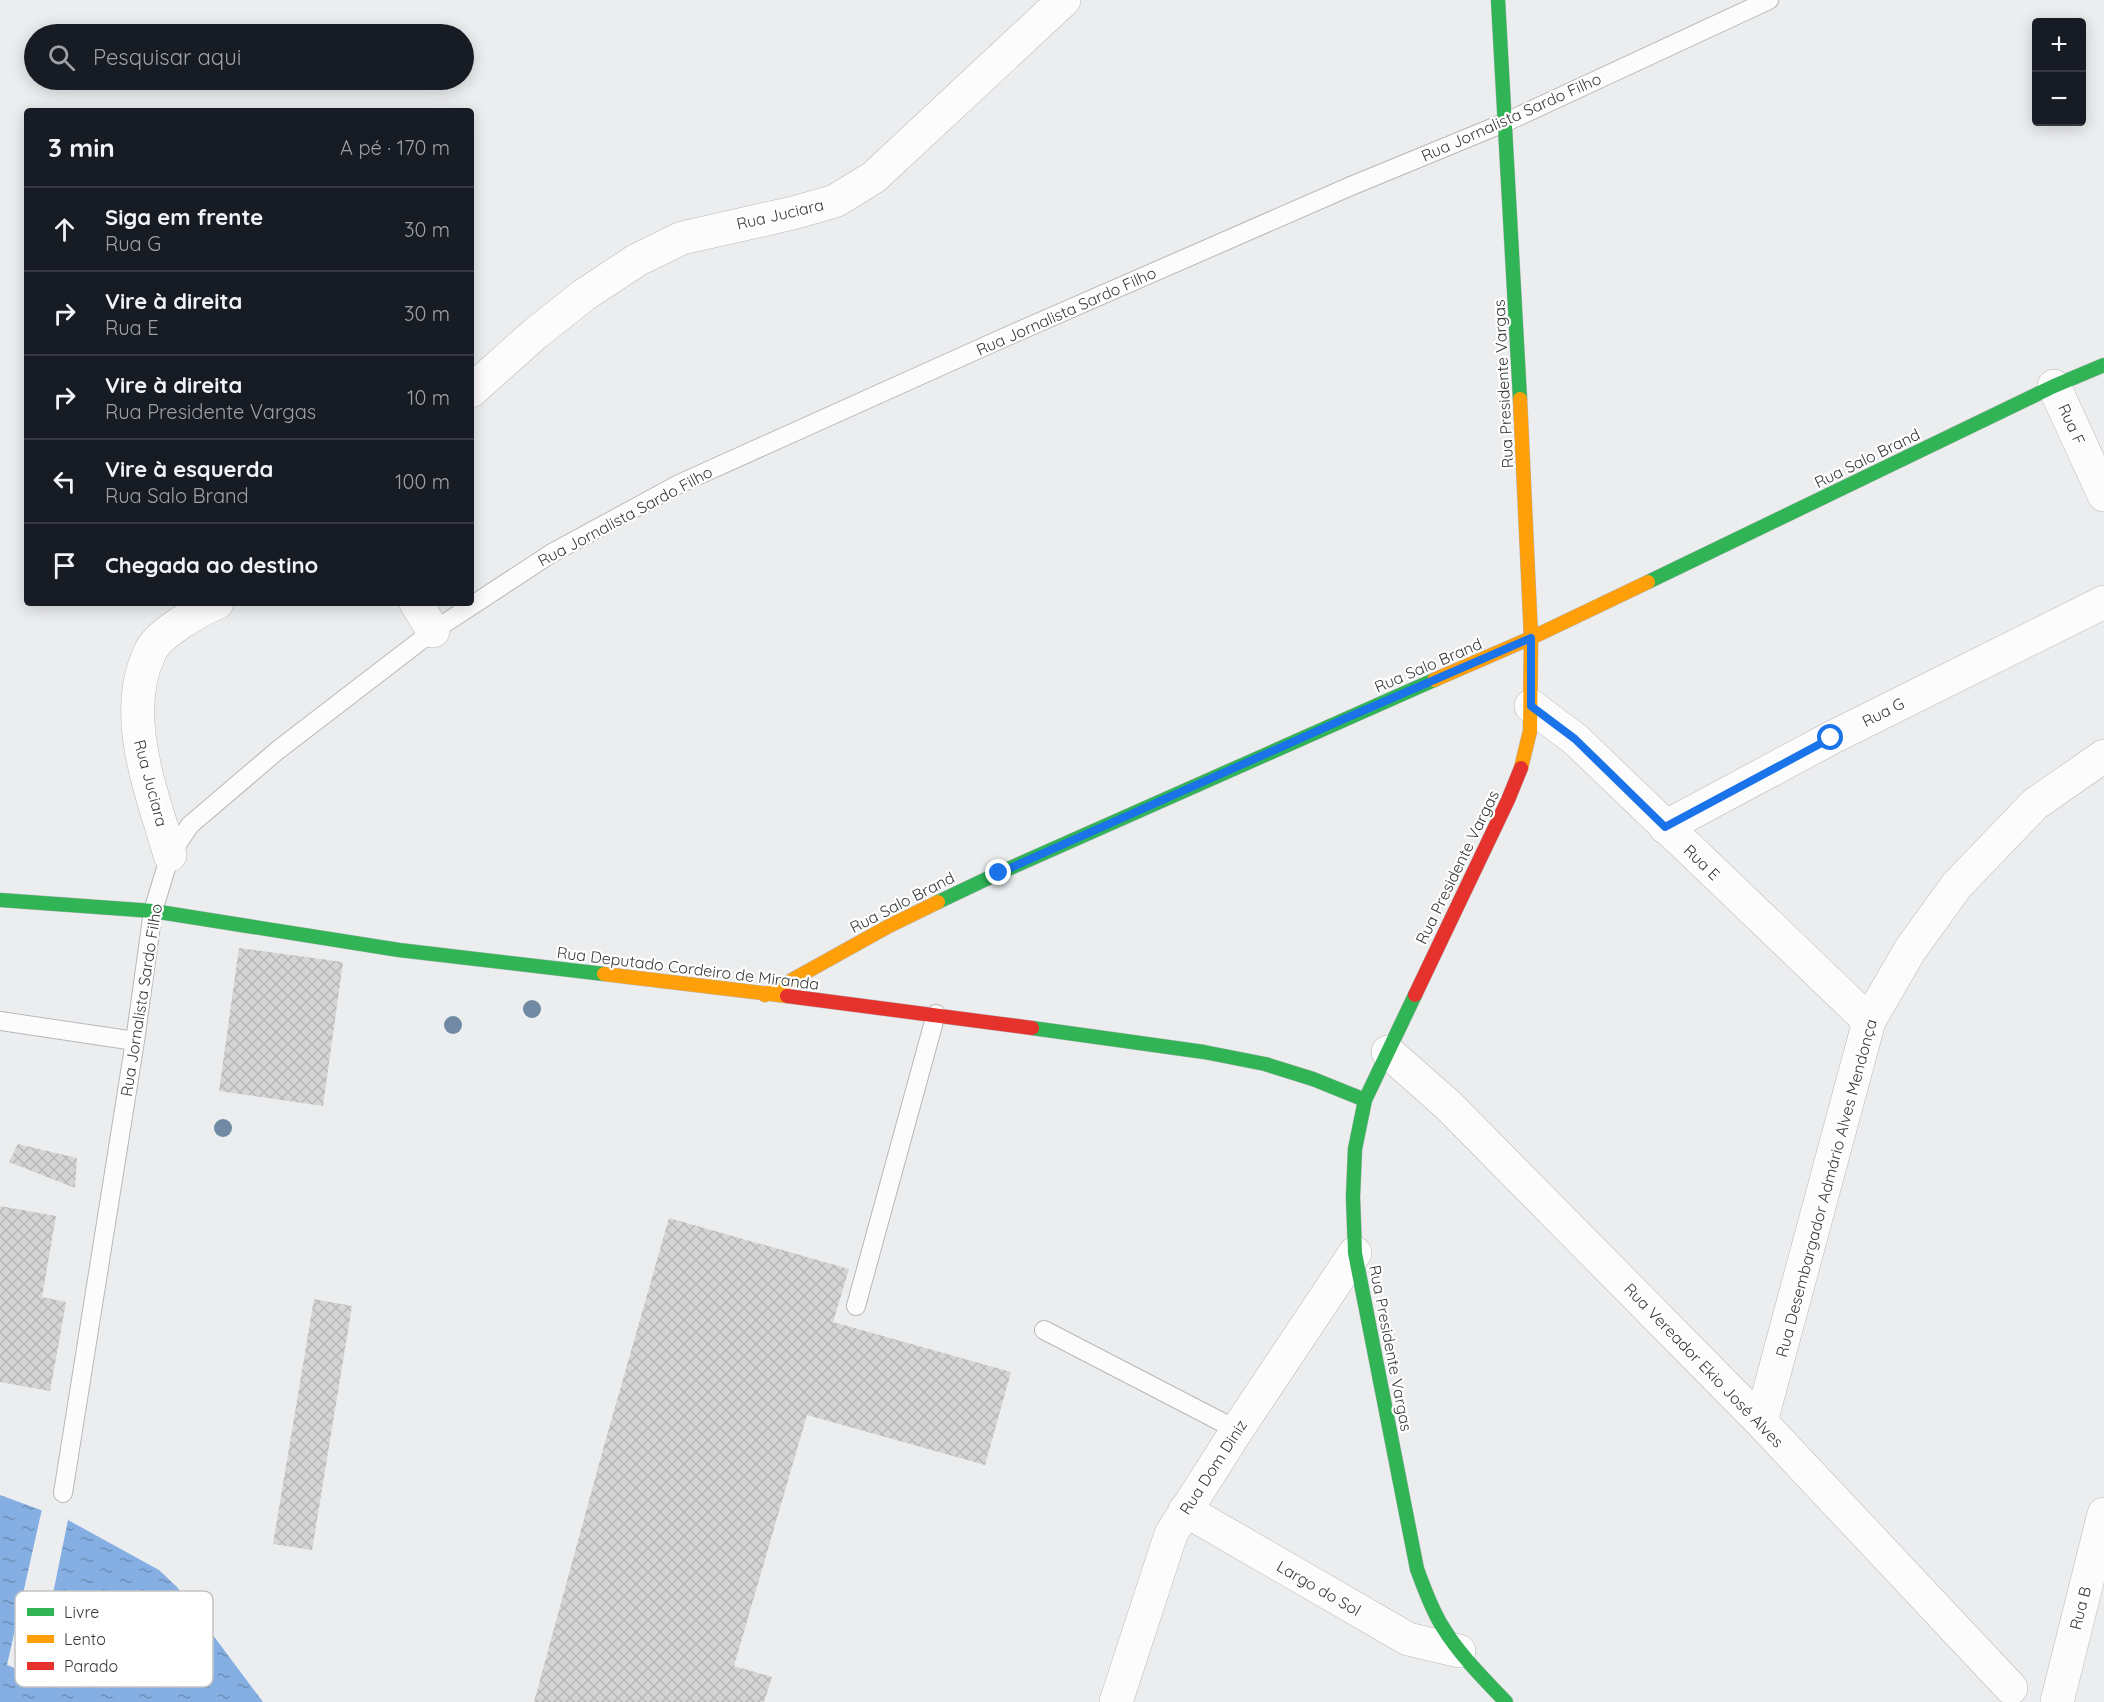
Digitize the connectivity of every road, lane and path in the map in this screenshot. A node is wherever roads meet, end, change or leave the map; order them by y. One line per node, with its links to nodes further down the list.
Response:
1 (1064, 0): 7 (street, Rua Juciara)
2 (1498, 0): 4 (street, Rua Presidente Vargas)
3 (1769, 0): 4 (lane, Rua Jornalista Sardo Filho)
4 (1504, 123): 10 (lane, Rua Jornalista Sardo Filho); 15 (street, Rua Presidente Vargas)
5 (2104, 365): 6 (street, Rua Salo Brand)
6 (2054, 386): 8 (street, Rua F); 15 (street, Rua Salo Brand)
7 (474, 388)
8 (2104, 495)
9 (2104, 602): 18 (street, Rua G)
10 (474, 604)
11 (210, 606): 19 (street, Rua Juciara)
12 (418, 606): 14 (street)
13 (471, 606): 14 (lane, Rua Jornalista Sardo Filho)
14 (433, 631): 19 (lane, Rua Jornalista Sardo Filho)
15 (1531, 638): 16 (street, Rua Presidente Vargas); 22 (street, Rua Salo Brand)
16 (1531, 706): 18 (street, Rua E); 27 (street, Rua Presidente Vargas)
17 (2104, 756): 25 (street, Rua Desembargador Admário Alves Mendonça)
18 (1665, 827): 25 (street, Rua E)
19 (170, 855): 21 (lane, Rua Jornalista Sardo Filho)
20 (0, 900): 21 (street, Rua Deputado Cordeiro de Miranda)
21 (153, 910): 22 (street, Rua Deputado Cordeiro de Miranda); 26 (lane, Rua Jornalista Sardo Filho)
22 (765, 995): 23 (street, Rua Deputado Cordeiro de Miranda)
23 (936, 1014): 28 (street, Rua Deputado Cordeiro de Miranda); 30 (lane)
24 (0, 1021): 26 (lane)
25 (1869, 1021): 32 (street, Rua Desembargador Admário Alves Mendonça)
26 (135, 1041): 34 (lane, Rua Jornalista Sardo Filho)
27 (1388, 1052): 28 (street, Rua Presidente Vargas); 32 (street, Rua Vereador Ekio José Alves)
28 (1365, 1100): 29 (street, Rua Presidente Vargas)
29 (1355, 1253): 33 (street, Rua Dom Diniz); 37 (street, Rua Presidente Vargas)
30 (856, 1306)
31 (1044, 1330): 33 (lane)
32 (1761, 1422): 38 (street, Rua Vereador Ekio José Alves)
33 (1237, 1430): 35 (street, Rua Dom Diniz)
34 (63, 1493)
35 (1185, 1510): 37 (street, Largo do Sol); 39 (street, Rua Dom Diniz)
36 (2104, 1514): 41 (street, Rua B)
37 (1459, 1651): 40 (street, Rua Presidente Vargas)
38 (2011, 1688)
39 (1116, 1702)
40 (1506, 1702)
41 (2057, 1702)

